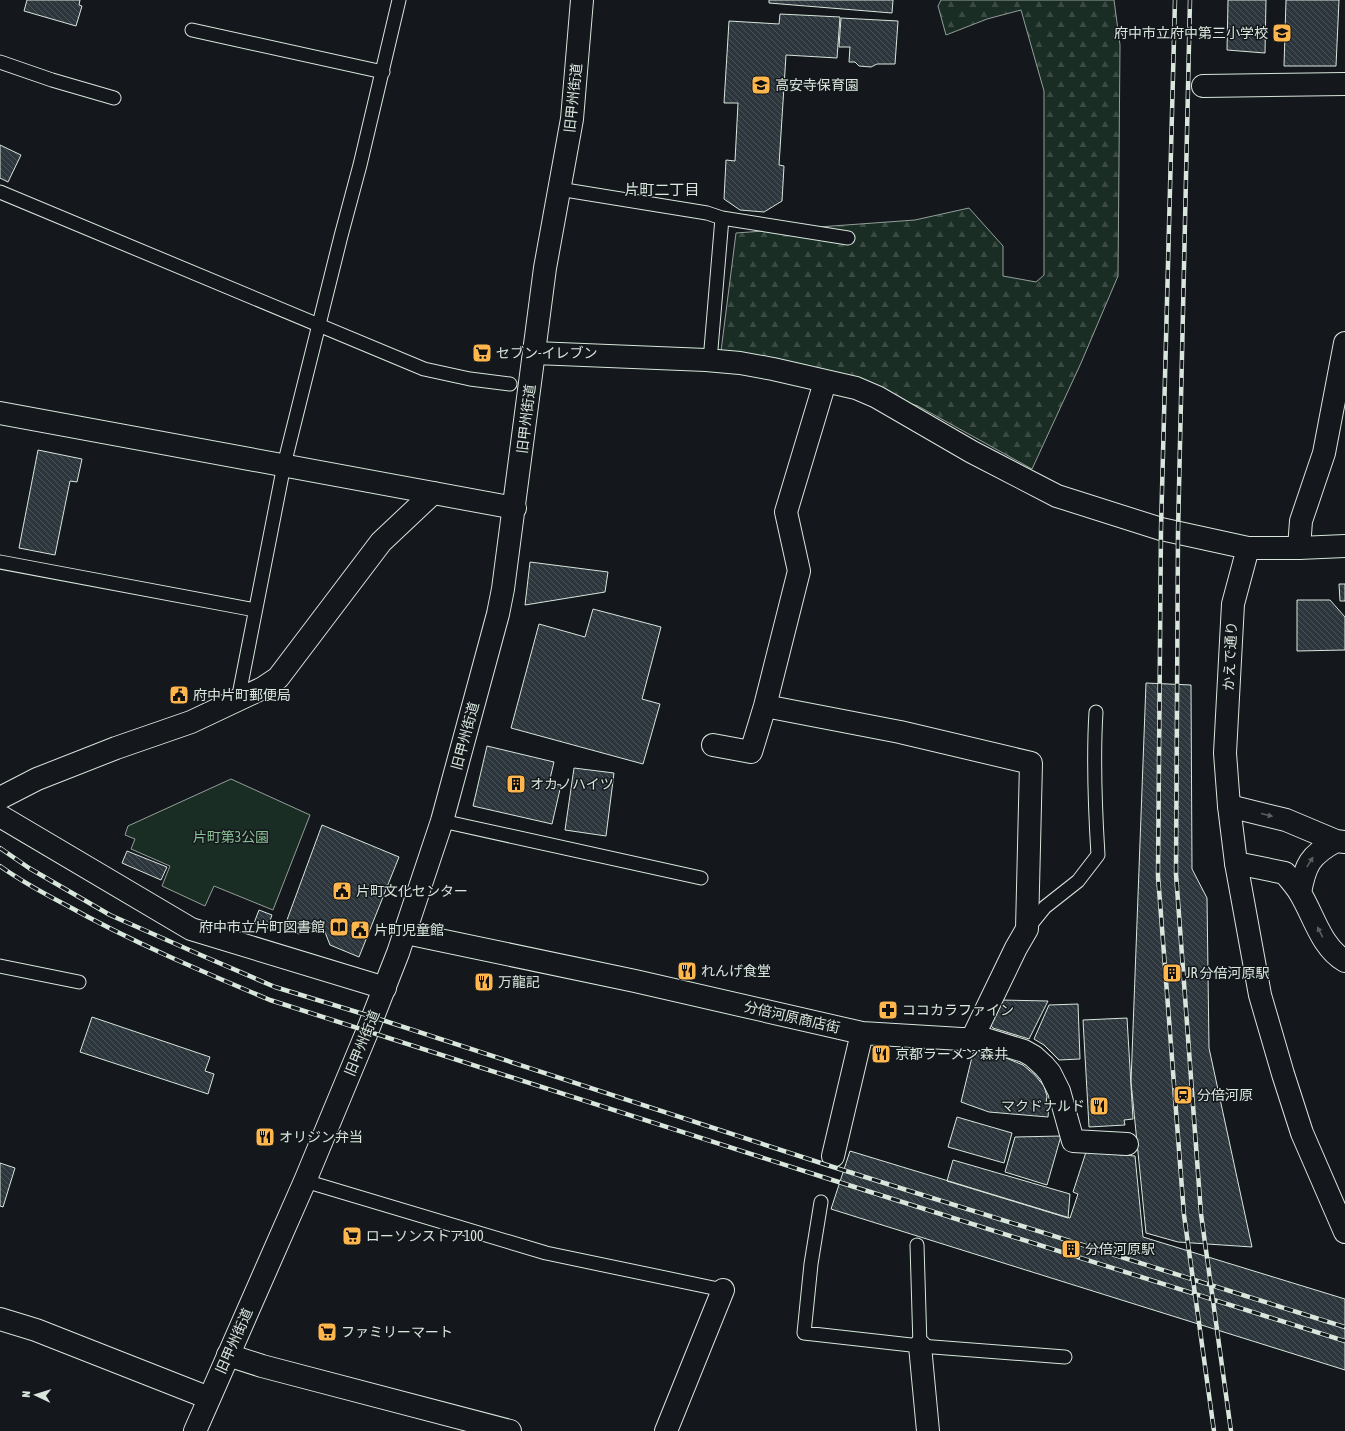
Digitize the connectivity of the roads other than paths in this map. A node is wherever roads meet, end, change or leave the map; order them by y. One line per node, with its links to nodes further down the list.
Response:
1 (399, 0): 5 (lane)
2 (582, 0): 9 (street, 旧甲州街道)
3 (192, 30): 5 (lane)
4 (0, 62): 8 (lane)
5 (383, 72): 13 (lane)
6 (1345, 84): 7 (street)
7 (1204, 86)
8 (114, 98)
9 (559, 189): 11 (lane); 15 (street, 旧甲州街道)
10 (0, 192): 13 (lane)
11 (722, 218): 12 (lane); 16 (lane)
12 (848, 238)
13 (318, 325): 18 (lane); 20 (lane)
14 (1345, 343): 25 (street)
15 (535, 353): 16 (street); 22 (street, 旧甲州街道)
16 (710, 360): 17 (street)
17 (825, 382): 24 (street); 29 (street)
18 (510, 384)
19 (0, 413): 20 (street)
20 (284, 465): 21 (street); 27 (lane)
21 (433, 493): 22 (street); 28 (street)
22 (515, 508): 35 (street, 旧甲州街道)
23 (1345, 546): 25 (street)
24 (1248, 548): 25 (street); 33 (street, かえで通り)
25 (1299, 548)
26 (0, 562): 27 (lane)
27 (256, 610): 28 (lane)
28 (238, 700): 32 (street)
29 (765, 706): 31 (street); 40 (street)
30 (1096, 712): 40 (lane)
31 (713, 745)
32 (0, 798)
33 (1229, 806): 36 (street, one-way to 36); 37 (street, かえで通り)
34 (0, 816): 45 (street)
35 (442, 821): 38 (lane); 41 (street, 旧甲州街道)
36 (1340, 842): 39 (street, one-way to 36)
37 (1236, 863): 39 (street); 52 (street, かえで通り)
38 (701, 878)
39 (1300, 893): 42 (street, one-way to 39)
40 (1027, 929): 47 (street)
41 (406, 932): 45 (street, 旧甲州街道); 46 (street, 分倍河原商店街)
42 (1345, 960)
43 (0, 966): 44 (lane)
44 (79, 982)
45 (385, 988): 50 (street, 旧甲州街道)
46 (862, 1033): 47 (street, 分倍河原商店街); 49 (street)
47 (972, 1039): 48 (street, 分倍河原商店街)
48 (1127, 1144)
49 (833, 1156)
50 (305, 1181): 54 (lane); 57 (street, 旧甲州街道)
51 (821, 1202): 56 (lane)
52 (1345, 1232)
53 (917, 1245): 56 (lane)
54 (723, 1290): 62 (street)
55 (0, 1319): 59 (street)
56 (920, 1346): 58 (lane); 63 (street)
57 (228, 1355): 59 (street, 旧甲州街道); 61 (street)
58 (1065, 1357)
59 (209, 1398): 60 (street, 旧甲州街道)
60 (195, 1431)
61 (510, 1431)
62 (666, 1431)
63 (928, 1431)

